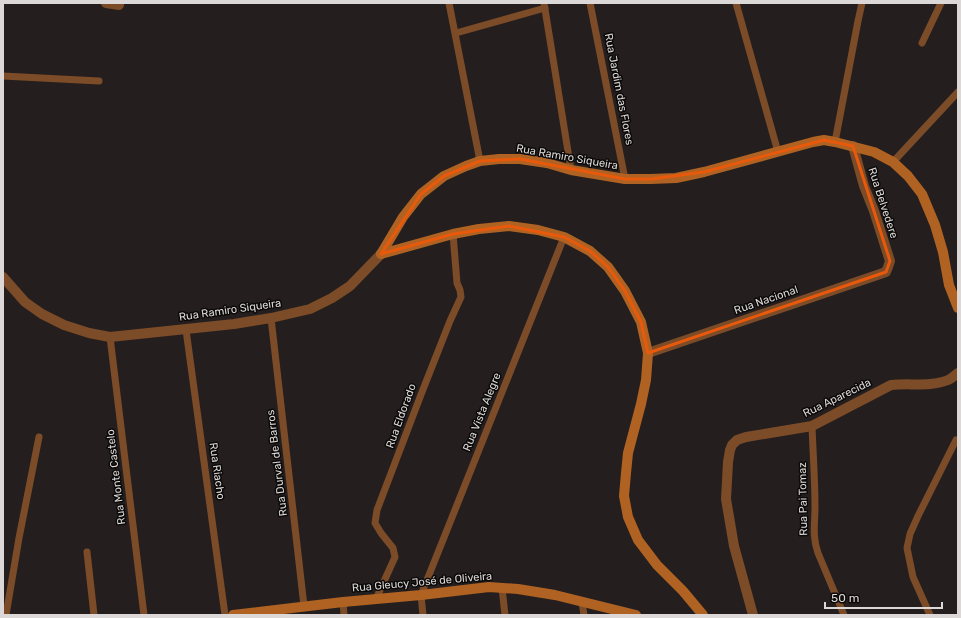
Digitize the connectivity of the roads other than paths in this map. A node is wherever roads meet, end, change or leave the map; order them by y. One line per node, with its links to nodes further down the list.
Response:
1 (106, 3): 7 (street)
2 (449, 3): 9 (lane)
3 (590, 3): 20 (lane, Rua Jardim das Flores)
4 (736, 3): 16 (lane)
5 (862, 3): 14 (lane)
6 (941, 3): 10 (lane)
7 (119, 5)
8 (544, 6): 9 (lane); 19 (lane)
9 (456, 33): 17 (lane)
10 (922, 42)
11 (3, 76): 12 (lane)
12 (99, 81)
13 (958, 92): 18 (lane)
14 (834, 142): 15 (street, Rua Ramiro Siqueira); 16 (street, Rua Ramiro Siqueira)
15 (853, 146): 18 (street, Rua Ramiro Siqueira); 24 (street, Rua Belvedere)
16 (778, 152): 20 (street, Rua Ramiro Siqueira)
17 (480, 161): 19 (street, Rua Ramiro Siqueira); 23 (street, Rua Ramiro Siqueira)
18 (893, 162): 26 (street, Rua Ramiro Siqueira)
19 (571, 170): 20 (street, Rua Ramiro Siqueira)
20 (625, 179)
21 (453, 234): 22 (street); 23 (street); 38 (lane, Rua Eldorado)
22 (564, 238): 30 (street); 37 (lane, Rua Vista Alegre)
23 (381, 254): 27 (street, Rua Ramiro Siqueira)
24 (888, 267): 30 (street, Rua Nacional)
25 (3, 277): 29 (street, Rua Ramiro Siqueira)
26 (958, 308)
27 (271, 318): 28 (street, Rua Ramiro Siqueira); 41 (lane, Rua Durval de Barros)
28 (186, 330): 29 (street, Rua Ramiro Siqueira); 46 (lane, Rua Riacho)
29 (110, 337): 45 (lane, Rua Monte Castelo)
30 (648, 352): 53 (street)
31 (958, 373): 32 (street, Rua Aparecida)
32 (812, 426): 54 (street, Rua Aparecida); 55 (lane, Rua Pai Tomaz)
33 (39, 437): 43 (lane)
34 (956, 440): 56 (lane)
35 (88, 552): 44 (lane)
36 (502, 588): 37 (street, Rua Gleucy José de Oliveira); 40 (street, Rua Gleucy José de Oliveira); 50 (lane)
37 (421, 596): 38 (street, Rua Gleucy José de Oliveira); 49 (lane)
38 (376, 599): 39 (street, Rua Gleucy José de Oliveira)
39 (343, 602): 41 (street, Rua Gleucy José de Oliveira); 48 (lane)
40 (582, 602): 51 (lane); 52 (street, Rua Gleucy José de Oliveira)
41 (304, 606): 42 (street, Rua Gleucy José de Oliveira)
42 (261, 613): 47 (street, Rua Gleucy José de Oliveira)
43 (6, 615)
44 (94, 615)
45 (144, 615)
46 (225, 615)
47 (233, 615)
48 (344, 615)
49 (423, 615)
50 (505, 615)
51 (584, 615)
52 (636, 615)
53 (702, 615)
54 (753, 615)
55 (844, 615)
56 (930, 615)

